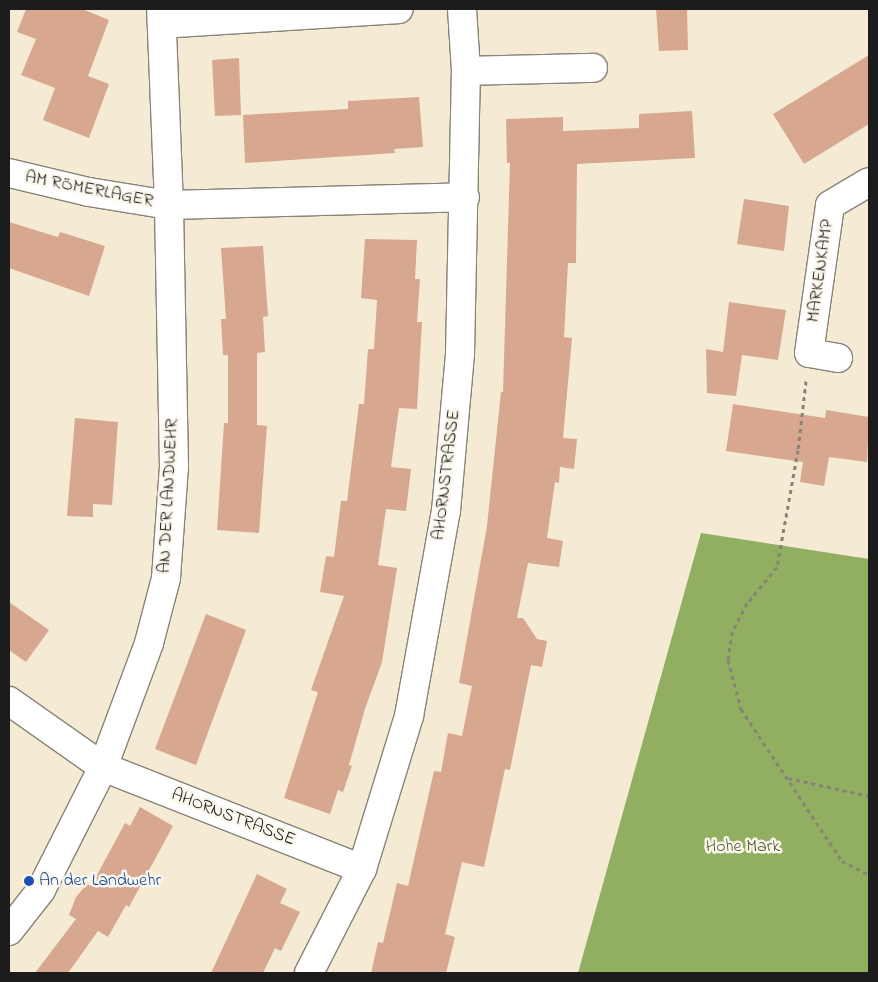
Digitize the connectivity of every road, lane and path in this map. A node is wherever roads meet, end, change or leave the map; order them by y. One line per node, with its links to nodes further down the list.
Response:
1 (399, 9): 3 (street, AN DER LANDWEHR)
2 (462, 9): 5 (street, AHORNSTRASSE)
3 (162, 17): 9 (street, AN DER LANDWEHR)
4 (592, 68): 5 (street)
5 (466, 71): 8 (street, AHORNSTRASSE)
6 (9, 173): 9 (street, AM RÖMERLAGER)
7 (869, 182): 10 (street, MARKENKAMP)
8 (466, 197): 9 (street); 16 (street, AHORNSTRASSE)
9 (170, 205): 13 (street, AN DER LANDWEHR)
10 (809, 354): 11 (street); 14 (path)
11 (838, 358)
12 (9, 701): 13 (street, AHORNSTRASSE)
13 (103, 766): 16 (street, AHORNSTRASSE); 18 (street, AN DER LANDWEHR)
14 (788, 778): 15 (path); 17 (path)
15 (869, 796)
16 (362, 868): 19 (street, AHORNSTRASSE)
17 (869, 875)
18 (9, 931)
19 (309, 973)

